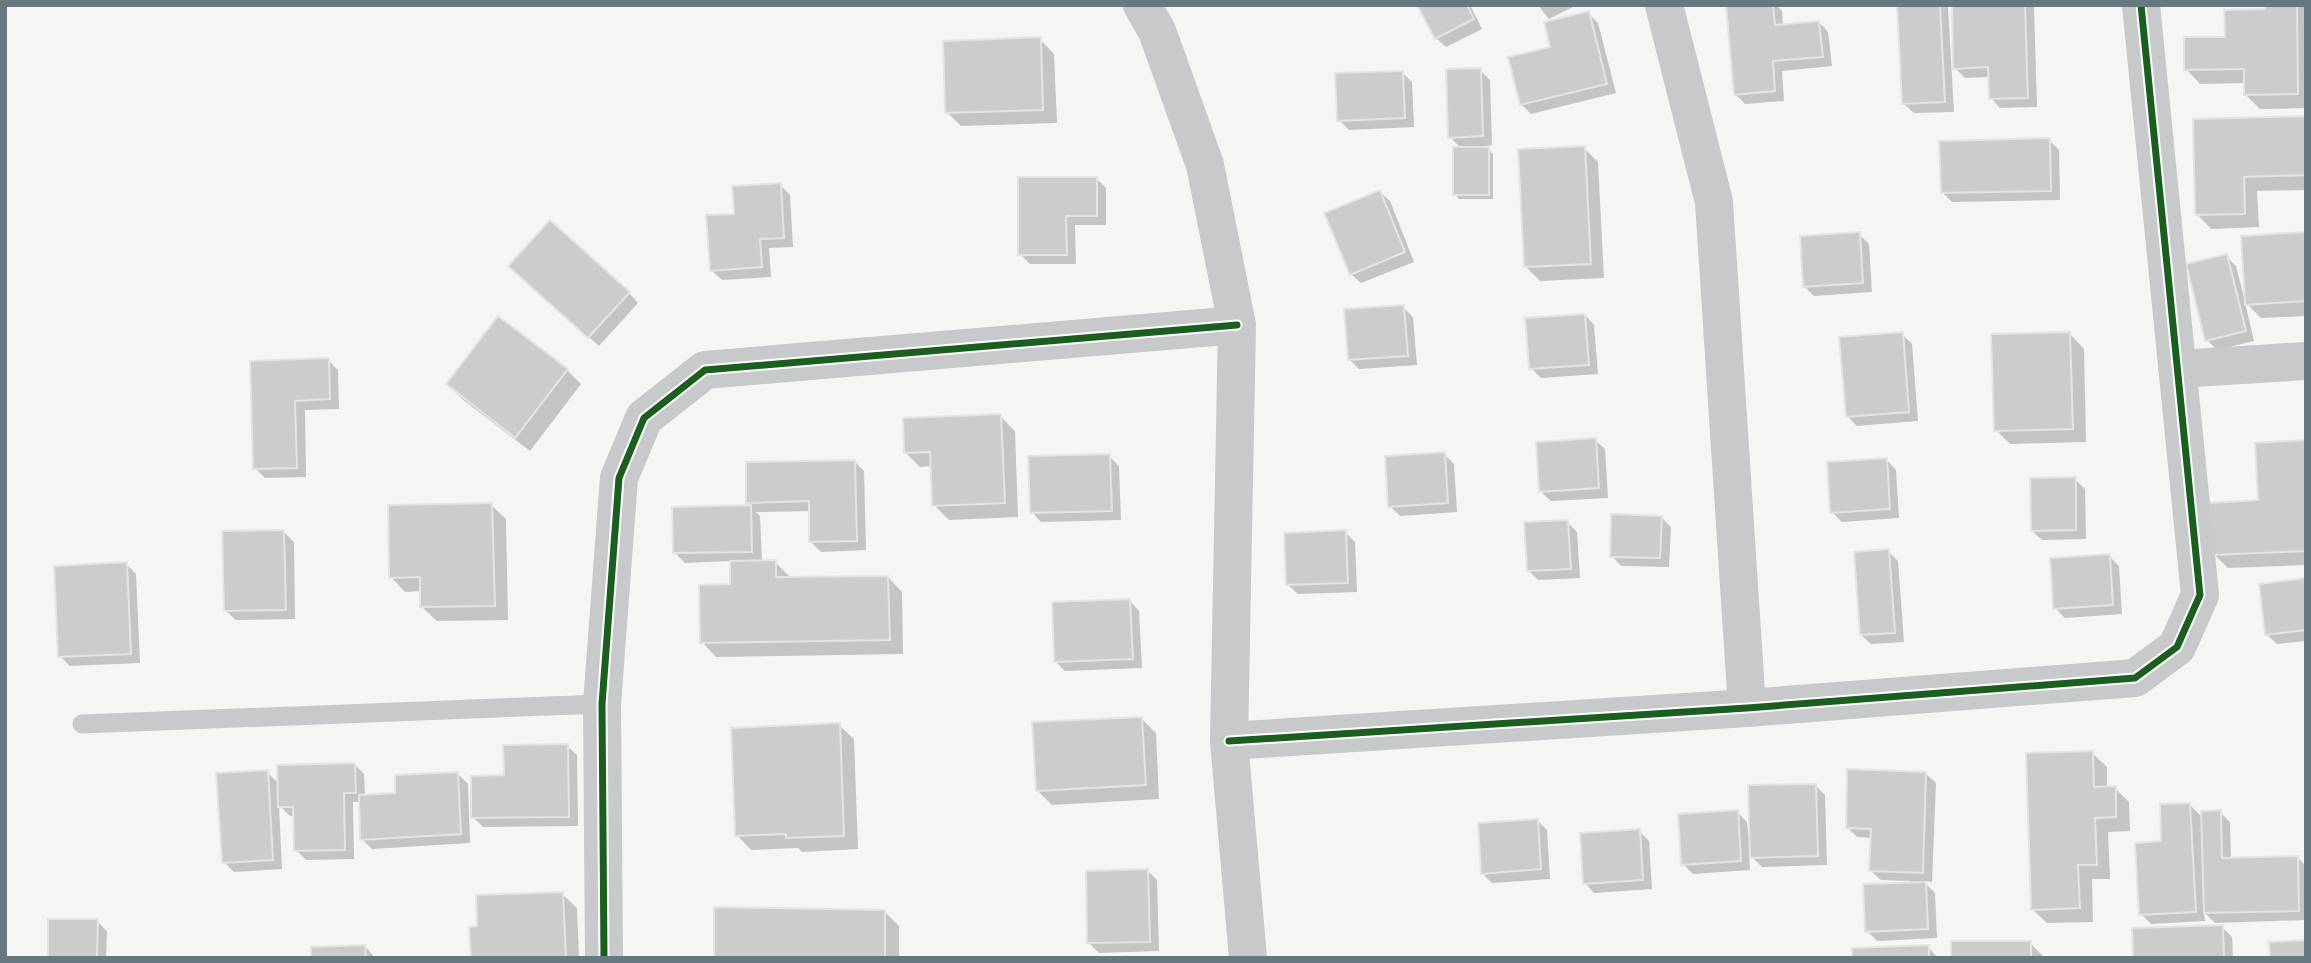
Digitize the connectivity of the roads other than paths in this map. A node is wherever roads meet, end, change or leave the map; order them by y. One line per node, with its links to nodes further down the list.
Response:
1 (1142, 5): 4 (street)
2 (1664, 5): 8 (street)
3 (2141, 5): 6 (street)
4 (1237, 325): 7 (street); 10 (street)
5 (2306, 361): 6 (street)
6 (2177, 369): 8 (street)
7 (602, 704): 9 (lane); 11 (street)
8 (1747, 708): 10 (street)
9 (82, 724)
10 (1229, 741): 12 (street)
11 (604, 958)
12 (1248, 958)

